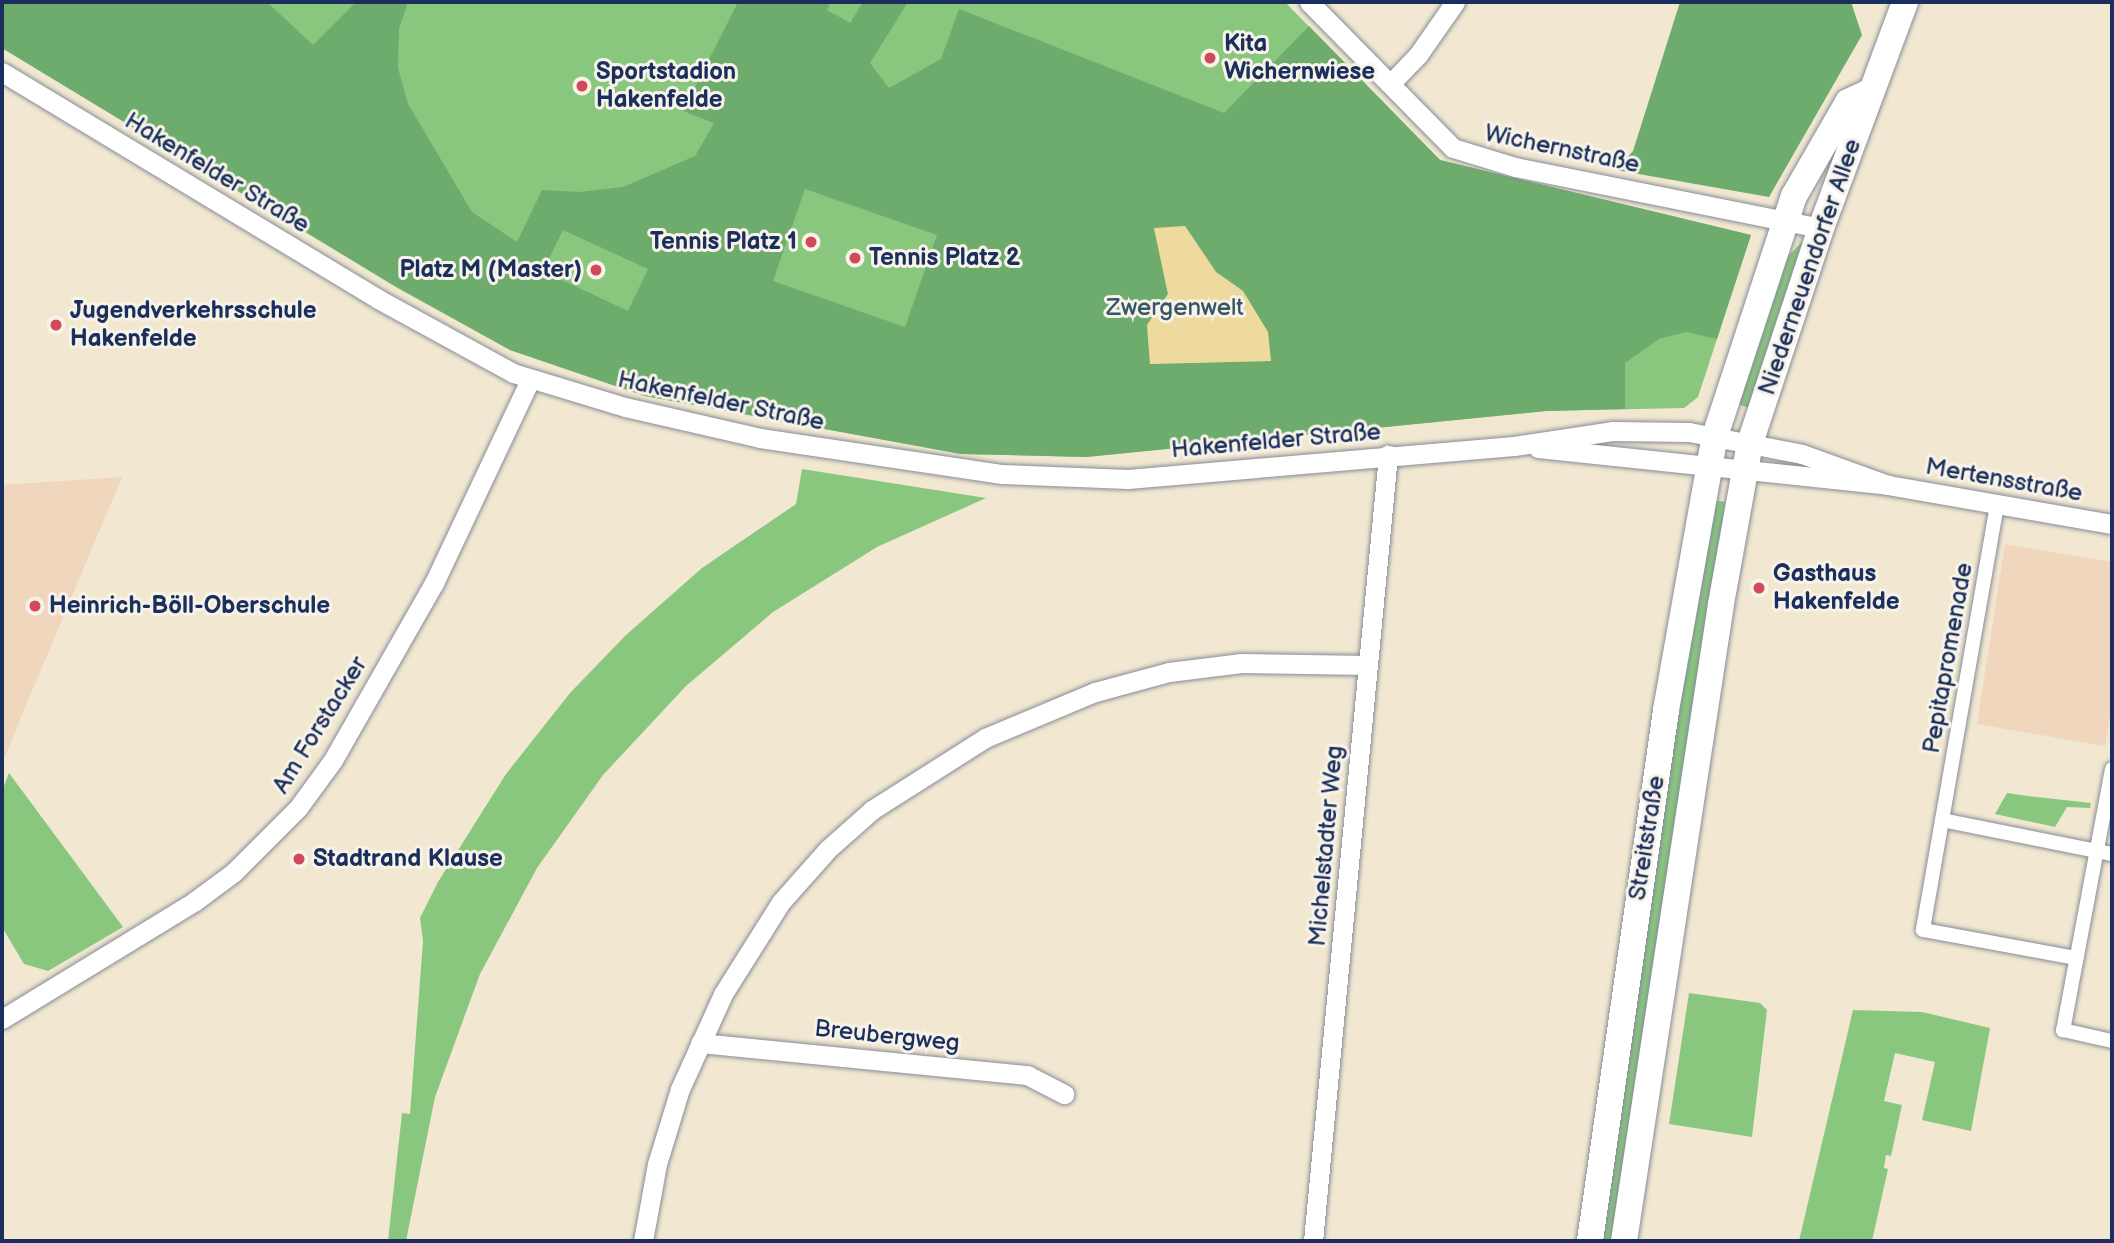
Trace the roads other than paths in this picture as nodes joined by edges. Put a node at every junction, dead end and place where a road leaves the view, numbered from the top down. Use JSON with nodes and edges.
{"nodes":[{"id":1,"x":1309,"y":2,"type":"edge"},
{"id":2,"x":1455,"y":2,"type":"edge"},
{"id":3,"x":1905,"y":2,"type":"edge"},
{"id":4,"x":2,"y":72,"type":"edge"},
{"id":5,"x":1391,"y":83,"type":"junction"},
{"id":6,"x":1872,"y":91,"type":"junction"},
{"id":7,"x":1785,"y":219,"type":"junction"},
{"id":8,"x":1821,"y":228,"type":"junction"},
{"id":9,"x":530,"y":380,"type":"junction"},
{"id":10,"x":1715,"y":436,"type":"junction"},
{"id":11,"x":1514,"y":446,"type":"junction"},
{"id":12,"x":1388,"y":455,"type":"junction"},
{"id":13,"x":1748,"y":455,"type":"junction"},
{"id":14,"x":1709,"y":463,"type":"junction"},
{"id":15,"x":1997,"y":505,"type":"junction"},
{"id":16,"x":2112,"y":524,"type":"edge"},
{"id":17,"x":1368,"y":665,"type":"junction"},
{"id":18,"x":2112,"y":769,"type":"edge"},
{"id":19,"x":2110,"y":796,"type":"edge"},
{"id":20,"x":1942,"y":820,"type":"junction"},
{"id":21,"x":2105,"y":852,"type":"edge"},
{"id":22,"x":2076,"y":958,"type":"junction"},
{"id":23,"x":2,"y":1019,"type":"edge"},
{"id":24,"x":2112,"y":1041,"type":"edge"},
{"id":25,"x":700,"y":1042,"type":"junction"},
{"id":26,"x":1064,"y":1094,"type":"dead end"},
{"id":27,"x":643,"y":1241,"type":"edge"},
{"id":28,"x":1314,"y":1241,"type":"edge"},
{"id":29,"x":1590,"y":1241,"type":"edge"},
{"id":30,"x":1624,"y":1241,"type":"edge"}],
"edges":[{"from":1,"to":5,"type":"street","name":"Wichernstraße"},
{"from":2,"to":5,"type":"street"},
{"from":3,"to":6,"type":"main road","name":"Niederneuendorfer Allee"},
{"from":4,"to":9,"type":"street","name":"Hakenfelder Straße"},
{"from":5,"to":7,"type":"street","name":"Wichernstraße"},
{"from":6,"to":7,"type":"main road","name":"Niederneuendorfer Allee"},
{"from":6,"to":8,"type":"main road","name":"Niederneuendorfer Allee"},
{"from":7,"to":8,"type":"street","name":"Wichernstraße"},
{"from":7,"to":10,"type":"main road","name":"Niederneuendorfer Allee"},
{"from":8,"to":13,"type":"main road","name":"Niederneuendorfer Allee"},
{"from":9,"to":12,"type":"street","name":"Hakenfelder Straße"},
{"from":9,"to":23,"type":"street","name":"Am Forstacker"},
{"from":10,"to":11,"type":"street","name":"Hakenfelder Straße"},
{"from":10,"to":13,"type":"street","name":"Hakenfelder Straße"},
{"from":10,"to":14,"type":"main road","name":"Streitstraße"},
{"from":11,"to":12,"type":"street","name":"Hakenfelder Straße"},
{"from":11,"to":14,"type":"street","name":"Hakenfelder Straße"},
{"from":12,"to":17,"type":"street","name":"Michelstadter Weg"},
{"from":13,"to":14,"type":"street","name":"Hakenfelder Straße"},
{"from":13,"to":15,"type":"street","name":"Mertensstraße"},
{"from":13,"to":30,"type":"main road","name":"Streitstraße"},
{"from":14,"to":29,"type":"main road","name":"Streitstraße"},
{"from":15,"to":16,"type":"street","name":"Mertensstraße"},
{"from":15,"to":20,"type":"street","name":"Pepitapromenade"},
{"from":17,"to":25,"type":"street"},
{"from":17,"to":28,"type":"street","name":"Michelstadter Weg"},
{"from":18,"to":19,"type":"street"},
{"from":19,"to":21,"type":"street"},
{"from":20,"to":21,"type":"street"},
{"from":20,"to":22,"type":"street","name":"Pepitapromenade"},
{"from":21,"to":22,"type":"street"},
{"from":22,"to":24,"type":"street"},
{"from":25,"to":26,"type":"street","name":"Breubergweg"},
{"from":25,"to":27,"type":"street"}]}
